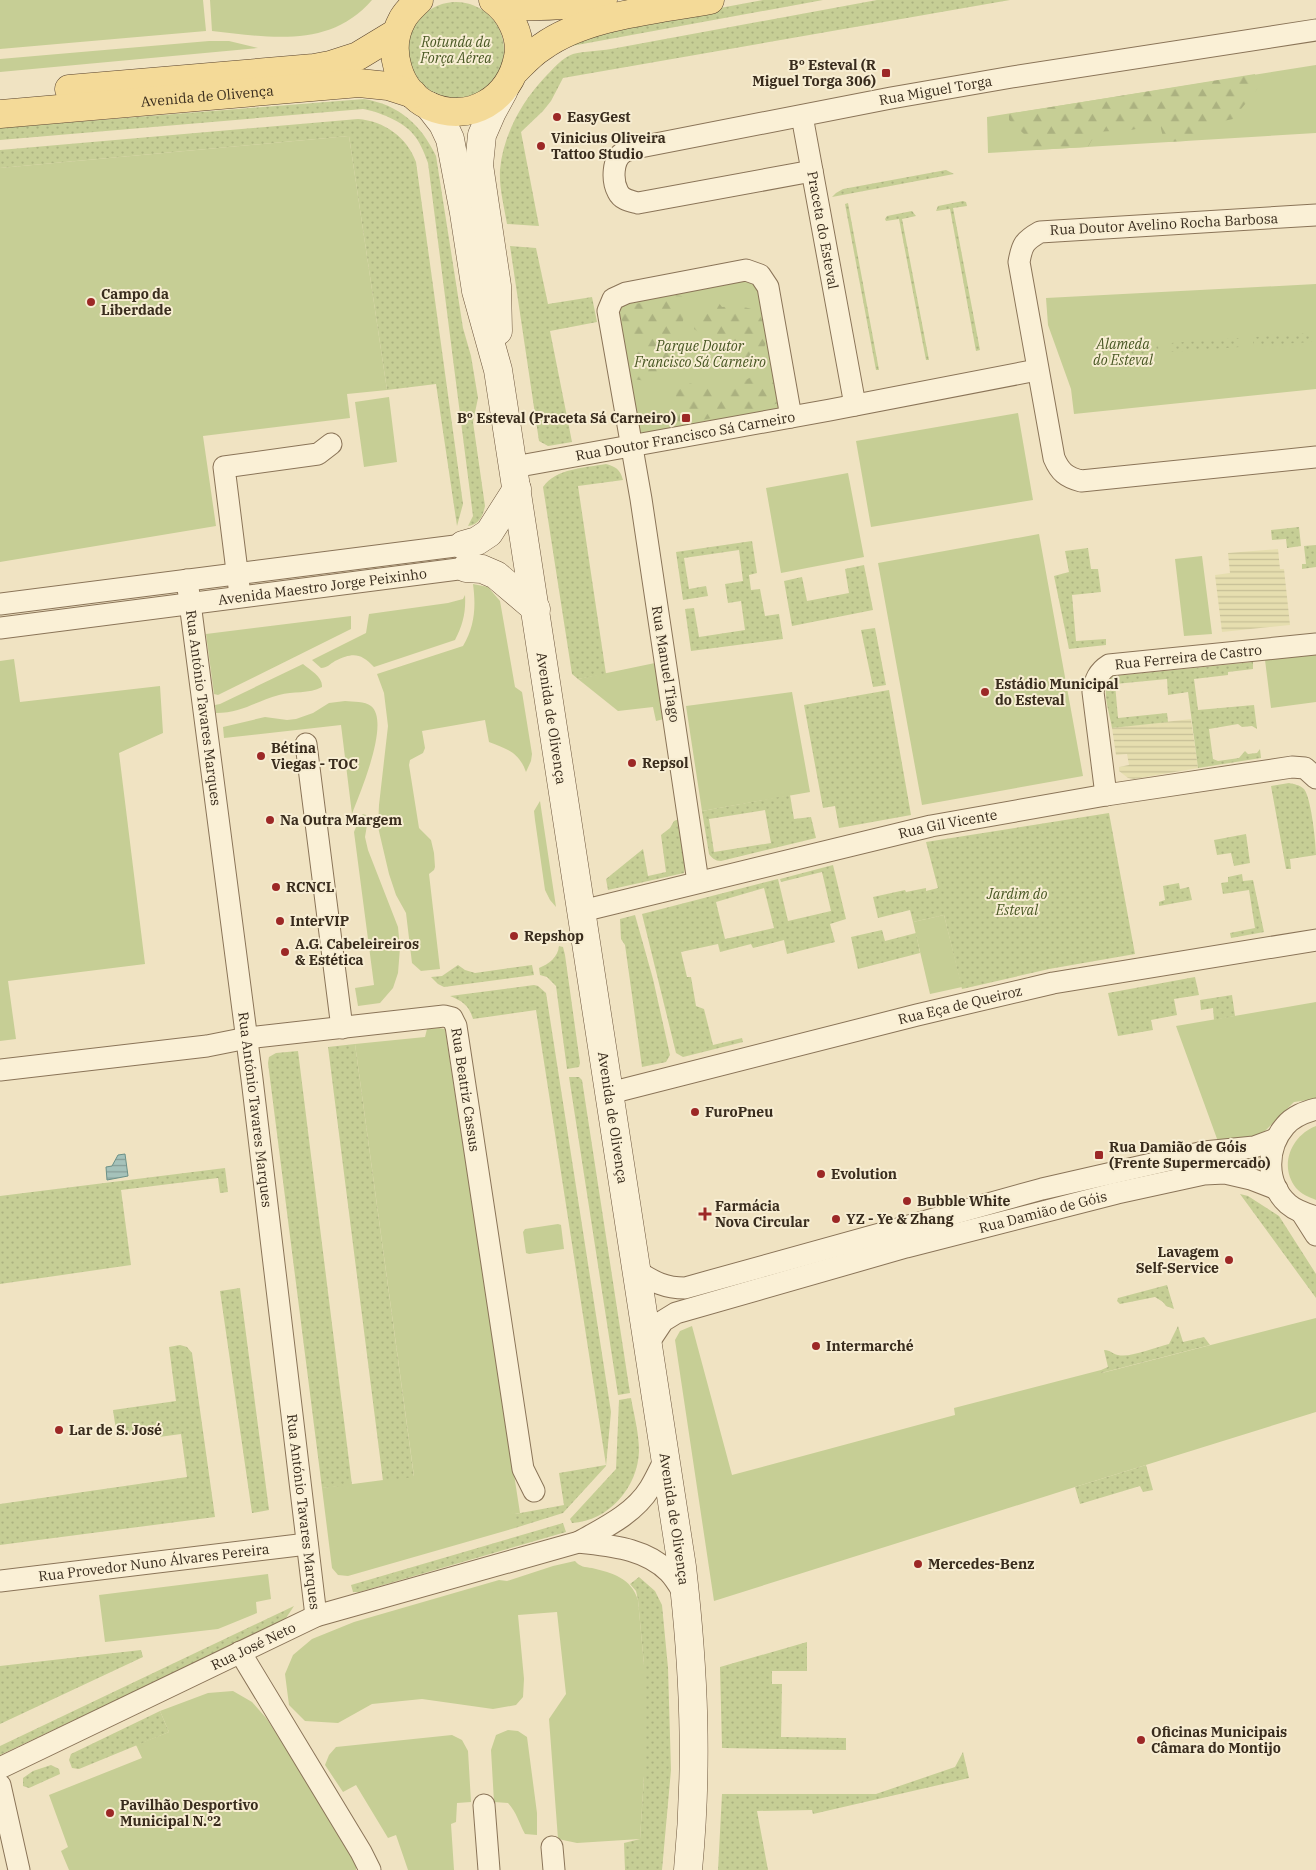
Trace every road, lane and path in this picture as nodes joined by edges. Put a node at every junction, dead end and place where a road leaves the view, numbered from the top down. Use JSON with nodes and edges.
{"nodes":[{"id":1,"x":419,"y":0,"type":"edge"},
{"id":2,"x":603,"y":0,"type":"edge"},
{"id":3,"x":710,"y":0,"type":"edge"},
{"id":4,"x":496,"y":2,"type":"edge"},
{"id":5,"x":1316,"y":30,"type":"edge"},
{"id":6,"x":396,"y":33,"type":"junction"},
{"id":7,"x":510,"y":80,"type":"junction"},
{"id":8,"x":0,"y":95,"type":"edge"},
{"id":9,"x":421,"y":100,"type":"junction"},
{"id":10,"x":0,"y":114,"type":"edge"},
{"id":11,"x":802,"y":116,"type":"junction"},
{"id":12,"x":812,"y":171,"type":"junction"},
{"id":13,"x":638,"y":204,"type":"joint"},
{"id":14,"x":1316,"y":216,"type":"edge"},
{"id":15,"x":498,"y":370,"type":"junction"},
{"id":16,"x":1037,"y":370,"type":"junction"},
{"id":17,"x":855,"y":405,"type":"junction"},
{"id":18,"x":791,"y":417,"type":"junction"},
{"id":19,"x":330,"y":444,"type":"dead end"},
{"id":20,"x":632,"y":446,"type":"junction"},
{"id":21,"x":1316,"y":457,"type":"edge"},
{"id":22,"x":516,"y":478,"type":"junction"},
{"id":23,"x":464,"y":557,"type":"junction"},
{"id":24,"x":237,"y":574,"type":"junction"},
{"id":25,"x":187,"y":580,"type":"junction"},
{"id":26,"x":241,"y":597,"type":"junction"},
{"id":27,"x":190,"y":603,"type":"junction"},
{"id":28,"x":0,"y":604,"type":"edge"},
{"id":29,"x":536,"y":609,"type":"junction"},
{"id":30,"x":0,"y":628,"type":"edge"},
{"id":31,"x":1316,"y":644,"type":"edge"},
{"id":32,"x":306,"y":744,"type":"dead end"},
{"id":33,"x":1316,"y":778,"type":"edge"},
{"id":34,"x":1106,"y":795,"type":"junction"},
{"id":35,"x":698,"y":882,"type":"junction"},
{"id":36,"x":582,"y":911,"type":"junction"},
{"id":37,"x":1316,"y":940,"type":"edge"},
{"id":38,"x":342,"y":1028,"type":"junction"},
{"id":39,"x":247,"y":1038,"type":"junction"},
{"id":40,"x":0,"y":1070,"type":"edge"},
{"id":41,"x":610,"y":1093,"type":"junction"},
{"id":42,"x":1316,"y":1109,"type":"edge"},
{"id":43,"x":1276,"y":1139,"type":"junction"},
{"id":44,"x":1277,"y":1189,"type":"junction"},
{"id":45,"x":1309,"y":1216,"type":"edge"},
{"id":46,"x":1316,"y":1235,"type":"edge"},
{"id":47,"x":638,"y":1272,"type":"junction"},
{"id":48,"x":649,"y":1342,"type":"junction"},
{"id":49,"x":666,"y":1456,"type":"junction"},
{"id":50,"x":534,"y":1491,"type":"dead end"},
{"id":51,"x":579,"y":1542,"type":"junction"},
{"id":52,"x":307,"y":1544,"type":"junction"},
{"id":53,"x":0,"y":1581,"type":"edge"},
{"id":54,"x":686,"y":1596,"type":"junction"},
{"id":55,"x":316,"y":1616,"type":"junction"},
{"id":56,"x":240,"y":1652,"type":"junction"},
{"id":57,"x":0,"y":1768,"type":"edge"},
{"id":58,"x":0,"y":1785,"type":"edge"},
{"id":59,"x":484,"y":1805,"type":"dead end"},
{"id":60,"x":552,"y":1847,"type":"dead end"},
{"id":61,"x":19,"y":1870,"type":"edge"},
{"id":62,"x":370,"y":1870,"type":"edge"},
{"id":63,"x":489,"y":1870,"type":"edge"},
{"id":64,"x":554,"y":1870,"type":"edge"},
{"id":65,"x":688,"y":1870,"type":"edge"}],
"edges":[{"from":1,"to":6,"type":"main road"},
{"from":2,"to":4,"type":"main road"},
{"from":3,"to":7,"type":"main road"},
{"from":4,"to":7,"type":"main road"},
{"from":5,"to":11,"type":"street","name":"Rua Miguel Torga"},
{"from":6,"to":8,"type":"main road","name":"Avenida de Olivença"},
{"from":6,"to":9,"type":"main road"},
{"from":7,"to":9,"type":"main road"},
{"from":7,"to":15,"type":"main road","name":"Avenida de Olivença"},
{"from":9,"to":10,"type":"main road","name":"Avenida de Olivença"},
{"from":9,"to":15,"type":"main road","name":"Avenida de Olivença"},
{"from":11,"to":12,"type":"street"},
{"from":11,"to":13,"type":"street","name":"Rua Miguel Torga"},
{"from":12,"to":13,"type":"street","name":"Praceta do Esteval"},
{"from":12,"to":17,"type":"street","name":"Praceta do Esteval"},
{"from":14,"to":16,"type":"street","name":"Rua Doutor Avelino Rocha Barbosa"},
{"from":15,"to":22,"type":"main road","name":"Avenida de Olivença"},
{"from":16,"to":17,"type":"street","name":"Rua Doutor Francisco Sá Carneiro"},
{"from":16,"to":21,"type":"street","name":"Rua Doutor Avelino Rocha Barbosa"},
{"from":17,"to":18,"type":"street","name":"Rua Doutor Francisco Sá Carneiro"},
{"from":18,"to":20,"type":"street","name":"Rua Doutor Francisco Sá Carneiro"},
{"from":18,"to":20,"type":"street","name":"Rua Manuel Tiago"},
{"from":19,"to":24,"type":"street"},
{"from":20,"to":22,"type":"street","name":"Rua Doutor Francisco Sá Carneiro"},
{"from":20,"to":35,"type":"street","name":"Rua Manuel Tiago"},
{"from":22,"to":23,"type":"main road"},
{"from":22,"to":29,"type":"main road","name":"Avenida de Olivença"},
{"from":23,"to":24,"type":"street","name":"Avenida Maestro Jorge Peixinho"},
{"from":23,"to":26,"type":"street","name":"Avenida Maestro Jorge Peixinho"},
{"from":23,"to":29,"type":"main road"},
{"from":24,"to":25,"type":"street","name":"Avenida Maestro Jorge Peixinho"},
{"from":24,"to":26,"type":"street"},
{"from":25,"to":27,"type":"street","name":"Rua António Tavares Marques"},
{"from":25,"to":28,"type":"street","name":"Avenida Maestro Jorge Peixinho"},
{"from":26,"to":27,"type":"street","name":"Avenida Maestro Jorge Peixinho"},
{"from":27,"to":30,"type":"street","name":"Avenida Maestro Jorge Peixinho"},
{"from":27,"to":39,"type":"street","name":"Rua António Tavares Marques"},
{"from":29,"to":36,"type":"main road","name":"Avenida de Olivença"},
{"from":31,"to":34,"type":"street","name":"Rua Ferreira de Castro"},
{"from":32,"to":38,"type":"street"},
{"from":33,"to":34,"type":"street","name":"Rua Gil Vicente"},
{"from":34,"to":35,"type":"street","name":"Rua Gil Vicente"},
{"from":35,"to":36,"type":"street","name":"Rua Gil Vicente"},
{"from":36,"to":41,"type":"main road","name":"Avenida de Olivença"},
{"from":37,"to":41,"type":"street","name":"Rua Eça de Queiroz"},
{"from":38,"to":39,"type":"street","name":"Rua Beatriz Cassus"},
{"from":38,"to":50,"type":"street","name":"Rua Beatriz Cassus"},
{"from":39,"to":40,"type":"street","name":"Rua Beatriz Cassus"},
{"from":39,"to":52,"type":"street","name":"Rua António Tavares Marques"},
{"from":41,"to":47,"type":"main road","name":"Avenida de Olivença"},
{"from":42,"to":43,"type":"street"},
{"from":43,"to":44,"type":"street"},
{"from":43,"to":47,"type":"street","name":"Rua Damião de Góis"},
{"from":44,"to":45,"type":"street"},
{"from":44,"to":48,"type":"street","name":"Rua Damião de Góis"},
{"from":45,"to":46,"type":"street"},
{"from":47,"to":48,"type":"main road","name":"Avenida de Olivença"},
{"from":48,"to":49,"type":"main road","name":"Avenida de Olivença"},
{"from":49,"to":51,"type":"street","name":"Rua José Neto"},
{"from":49,"to":54,"type":"main road","name":"Avenida de Olivença"},
{"from":51,"to":54,"type":"street","name":"Rua José Neto"},
{"from":51,"to":55,"type":"street","name":"Rua José Neto"},
{"from":52,"to":53,"type":"street","name":"Rua Provedor Nuno Álvares Pereira"},
{"from":52,"to":55,"type":"street","name":"Rua António Tavares Marques"},
{"from":54,"to":65,"type":"main road","name":"Avenida de Olivença"},
{"from":55,"to":56,"type":"street","name":"Rua José Neto"},
{"from":56,"to":57,"type":"street","name":"Rua José Neto"},
{"from":56,"to":62,"type":"street"},
{"from":58,"to":61,"type":"street"},
{"from":59,"to":63,"type":"street"},
{"from":60,"to":64,"type":"street"}]}
